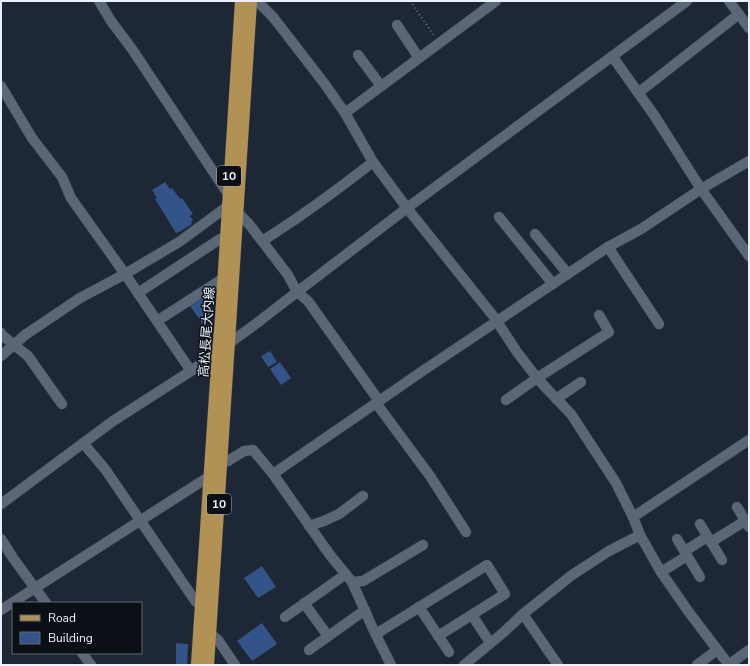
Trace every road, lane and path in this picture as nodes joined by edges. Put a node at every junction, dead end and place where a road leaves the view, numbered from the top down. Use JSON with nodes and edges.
{"nodes":[{"id":1,"x":99,"y":1,"type":"edge"},
{"id":2,"x":241,"y":1,"type":"edge"},
{"id":3,"x":251,"y":1,"type":"edge"},
{"id":4,"x":257,"y":1,"type":"edge"},
{"id":5,"x":410,"y":1,"type":"edge"},
{"id":6,"x":496,"y":1,"type":"edge"},
{"id":7,"x":687,"y":1,"type":"edge"},
{"id":8,"x":729,"y":1,"type":"edge"},
{"id":9,"x":739,"y":14,"type":"junction"},
{"id":10,"x":397,"y":25,"type":"dead end"},
{"id":11,"x":749,"y":28,"type":"edge"},
{"id":12,"x":439,"y":43,"type":"junction"},
{"id":13,"x":358,"y":55,"type":"dead end"},
{"id":14,"x":612,"y":56,"type":"junction"},
{"id":15,"x":419,"y":58,"type":"junction"},
{"id":16,"x":1,"y":86,"type":"edge"},
{"id":17,"x":381,"y":86,"type":"junction"},
{"id":18,"x":638,"y":93,"type":"junction"},
{"id":19,"x":345,"y":113,"type":"junction"},
{"id":20,"x":749,"y":161,"type":"edge"},
{"id":21,"x":373,"y":162,"type":"junction"},
{"id":22,"x":701,"y":189,"type":"junction"},
{"id":23,"x":231,"y":204,"type":"junction"},
{"id":24,"x":407,"y":208,"type":"junction"},
{"id":25,"x":499,"y":217,"type":"dead end"},
{"id":26,"x":535,"y":234,"type":"dead end"},
{"id":27,"x":220,"y":239,"type":"dead end"},
{"id":28,"x":262,"y":241,"type":"junction"},
{"id":29,"x":608,"y":247,"type":"junction"},
{"id":30,"x":749,"y":256,"type":"edge"},
{"id":31,"x":125,"y":274,"type":"junction"},
{"id":32,"x":568,"y":274,"type":"junction"},
{"id":33,"x":224,"y":278,"type":"junction"},
{"id":34,"x":553,"y":284,"type":"junction"},
{"id":35,"x":297,"y":292,"type":"junction"},
{"id":36,"x":138,"y":293,"type":"junction"},
{"id":37,"x":599,"y":315,"type":"dead end"},
{"id":38,"x":157,"y":321,"type":"junction"},
{"id":39,"x":497,"y":322,"type":"junction"},
{"id":40,"x":659,"y":324,"type":"dead end"},
{"id":41,"x":1,"y":332,"type":"edge"},
{"id":42,"x":229,"y":343,"type":"junction"},
{"id":43,"x":14,"y":344,"type":"junction"},
{"id":44,"x":218,"y":352,"type":"junction"},
{"id":45,"x":1,"y":356,"type":"edge"},
{"id":46,"x":191,"y":371,"type":"junction"},
{"id":47,"x":537,"y":378,"type":"junction"},
{"id":48,"x":581,"y":382,"type":"dead end"},
{"id":49,"x":556,"y":399,"type":"junction"},
{"id":50,"x":506,"y":400,"type":"dead end"},
{"id":51,"x":378,"y":402,"type":"junction"},
{"id":52,"x":62,"y":404,"type":"dead end"},
{"id":53,"x":749,"y":440,"type":"edge"},
{"id":54,"x":83,"y":443,"type":"junction"},
{"id":55,"x":216,"y":462,"type":"junction"},
{"id":56,"x":273,"y":474,"type":"junction"},
{"id":57,"x":210,"y":476,"type":"junction"},
{"id":58,"x":363,"y":496,"type":"dead end"},
{"id":59,"x":1,"y":504,"type":"edge"},
{"id":60,"x":737,"y":507,"type":"dead end"},
{"id":61,"x":633,"y":517,"type":"junction"},
{"id":62,"x":140,"y":521,"type":"junction"},
{"id":63,"x":700,"y":524,"type":"dead end"},
{"id":64,"x":747,"y":524,"type":"edge"},
{"id":65,"x":309,"y":526,"type":"junction"},
{"id":66,"x":466,"y":532,"type":"dead end"},
{"id":67,"x":640,"y":535,"type":"junction"},
{"id":68,"x":1,"y":539,"type":"edge"},
{"id":69,"x":677,"y":539,"type":"dead end"},
{"id":70,"x":709,"y":539,"type":"junction"},
{"id":71,"x":423,"y":545,"type":"dead end"},
{"id":72,"x":686,"y":553,"type":"junction"},
{"id":73,"x":722,"y":560,"type":"dead end"},
{"id":74,"x":661,"y":572,"type":"junction"},
{"id":75,"x":700,"y":577,"type":"dead end"},
{"id":76,"x":349,"y":578,"type":"junction"},
{"id":77,"x":35,"y":588,"type":"junction"},
{"id":78,"x":13,"y":602,"type":"edge"},
{"id":79,"x":45,"y":602,"type":"edge"},
{"id":80,"x":12,"y":603,"type":"edge"},
{"id":81,"x":201,"y":603,"type":"junction"},
{"id":82,"x":304,"y":603,"type":"junction"},
{"id":83,"x":419,"y":607,"type":"junction"},
{"id":84,"x":1,"y":610,"type":"edge"},
{"id":85,"x":365,"y":610,"type":"junction"},
{"id":86,"x":523,"y":614,"type":"junction"},
{"id":87,"x":472,"y":615,"type":"junction"},
{"id":88,"x":285,"y":617,"type":"dead end"},
{"id":89,"x":211,"y":634,"type":"junction"},
{"id":90,"x":376,"y":634,"type":"junction"},
{"id":91,"x":328,"y":636,"type":"junction"},
{"id":92,"x":438,"y":636,"type":"junction"},
{"id":93,"x":487,"y":638,"type":"dead end"},
{"id":94,"x":309,"y":650,"type":"dead end"},
{"id":95,"x":718,"y":650,"type":"junction"},
{"id":96,"x":449,"y":652,"type":"dead end"},
{"id":97,"x":83,"y":654,"type":"edge"},
{"id":98,"x":748,"y":654,"type":"edge"},
{"id":99,"x":91,"y":665,"type":"edge"},
{"id":100,"x":197,"y":665,"type":"edge"},
{"id":101,"x":208,"y":665,"type":"edge"},
{"id":102,"x":235,"y":665,"type":"edge"},
{"id":103,"x":391,"y":665,"type":"edge"},
{"id":104,"x":464,"y":665,"type":"edge"},
{"id":105,"x":558,"y":665,"type":"edge"},
{"id":106,"x":697,"y":665,"type":"edge"},
{"id":107,"x":729,"y":665,"type":"edge"}],
"edges":[{"from":1,"to":23,"type":"street"},
{"from":2,"to":23,"type":"main road","name":"高松長尾大内線","number":"10"},
{"from":3,"to":23,"type":"main road","name":"高松長尾大内線","number":"10"},
{"from":4,"to":19,"type":"street"},
{"from":5,"to":12,"type":"path"},
{"from":6,"to":12,"type":"street"},
{"from":7,"to":14,"type":"street"},
{"from":8,"to":9,"type":"street"},
{"from":9,"to":11,"type":"street"},
{"from":9,"to":18,"type":"street"},
{"from":10,"to":15,"type":"street"},
{"from":12,"to":15,"type":"street"},
{"from":13,"to":17,"type":"street"},
{"from":14,"to":18,"type":"street"},
{"from":14,"to":24,"type":"street"},
{"from":15,"to":17,"type":"street"},
{"from":16,"to":31,"type":"street"},
{"from":17,"to":19,"type":"street"},
{"from":18,"to":22,"type":"street"},
{"from":19,"to":21,"type":"street"},
{"from":20,"to":22,"type":"street"},
{"from":21,"to":24,"type":"street"},
{"from":21,"to":28,"type":"street"},
{"from":22,"to":29,"type":"street"},
{"from":22,"to":30,"type":"street"},
{"from":23,"to":28,"type":"street"},
{"from":23,"to":31,"type":"street"},
{"from":23,"to":33,"type":"main road","name":"高松長尾大内線","number":"10"},
{"from":23,"to":42,"type":"main road","name":"高松長尾大内線","number":"10"},
{"from":24,"to":35,"type":"street"},
{"from":24,"to":39,"type":"street"},
{"from":25,"to":34,"type":"street"},
{"from":26,"to":32,"type":"street"},
{"from":27,"to":36,"type":"street"},
{"from":28,"to":35,"type":"street"},
{"from":29,"to":32,"type":"street"},
{"from":29,"to":40,"type":"street"},
{"from":31,"to":36,"type":"street"},
{"from":31,"to":43,"type":"street"},
{"from":32,"to":34,"type":"street"},
{"from":33,"to":38,"type":"street"},
{"from":33,"to":44,"type":"main road","name":"高松長尾大内線","number":"10"},
{"from":34,"to":39,"type":"street"},
{"from":35,"to":42,"type":"street"},
{"from":35,"to":51,"type":"street"},
{"from":36,"to":38,"type":"street"},
{"from":37,"to":47,"type":"street"},
{"from":38,"to":46,"type":"street"},
{"from":39,"to":47,"type":"street"},
{"from":39,"to":51,"type":"street"},
{"from":41,"to":43,"type":"street"},
{"from":42,"to":44,"type":"street"},
{"from":42,"to":55,"type":"main road","name":"高松長尾大内線","number":"10"},
{"from":43,"to":45,"type":"street"},
{"from":43,"to":52,"type":"street"},
{"from":44,"to":46,"type":"street"},
{"from":44,"to":55,"type":"main road","name":"高松長尾大内線","number":"10"},
{"from":46,"to":54,"type":"street"},
{"from":47,"to":49,"type":"street"},
{"from":47,"to":50,"type":"street"},
{"from":48,"to":49,"type":"street"},
{"from":49,"to":61,"type":"street"},
{"from":51,"to":56,"type":"street"},
{"from":51,"to":66,"type":"street"},
{"from":53,"to":61,"type":"street"},
{"from":54,"to":59,"type":"street"},
{"from":54,"to":62,"type":"street"},
{"from":55,"to":56,"type":"street"},
{"from":55,"to":57,"type":"main road","name":"高松長尾大内線","number":"10"},
{"from":55,"to":89,"type":"main road","name":"高松長尾大内線","number":"10"},
{"from":56,"to":65,"type":"street"},
{"from":57,"to":62,"type":"street"},
{"from":57,"to":81,"type":"main road","name":"高松長尾大内線","number":"10"},
{"from":58,"to":65,"type":"street"},
{"from":60,"to":64,"type":"street"},
{"from":61,"to":67,"type":"street"},
{"from":62,"to":77,"type":"street"},
{"from":62,"to":81,"type":"street"},
{"from":63,"to":70,"type":"street"},
{"from":64,"to":70,"type":"street"},
{"from":65,"to":76,"type":"street"},
{"from":67,"to":74,"type":"street"},
{"from":67,"to":86,"type":"street"},
{"from":68,"to":77,"type":"street"},
{"from":69,"to":72,"type":"street"},
{"from":70,"to":72,"type":"street"},
{"from":70,"to":73,"type":"street"},
{"from":71,"to":76,"type":"street"},
{"from":72,"to":74,"type":"street"},
{"from":72,"to":75,"type":"street"},
{"from":74,"to":95,"type":"street"},
{"from":76,"to":82,"type":"street"},
{"from":76,"to":85,"type":"street"},
{"from":77,"to":78,"type":"street"},
{"from":77,"to":79,"type":"street"},
{"from":80,"to":84,"type":"street"},
{"from":81,"to":100,"type":"main road","name":"高松長尾大内線","number":"10"},
{"from":82,"to":88,"type":"street"},
{"from":82,"to":91,"type":"street"},
{"from":83,"to":87,"type":"street"},
{"from":83,"to":90,"type":"street"},
{"from":83,"to":92,"type":"street"},
{"from":85,"to":90,"type":"street"},
{"from":85,"to":91,"type":"street"},
{"from":86,"to":104,"type":"street"},
{"from":86,"to":105,"type":"street"},
{"from":87,"to":92,"type":"street"},
{"from":87,"to":93,"type":"street"},
{"from":89,"to":101,"type":"main road","name":"高松長尾大内線","number":"10"},
{"from":89,"to":102,"type":"street"},
{"from":90,"to":103,"type":"street"},
{"from":91,"to":94,"type":"street"},
{"from":92,"to":96,"type":"street"},
{"from":95,"to":106,"type":"street"},
{"from":95,"to":107,"type":"street"},
{"from":97,"to":99,"type":"street"},
{"from":98,"to":107,"type":"street"}]}
